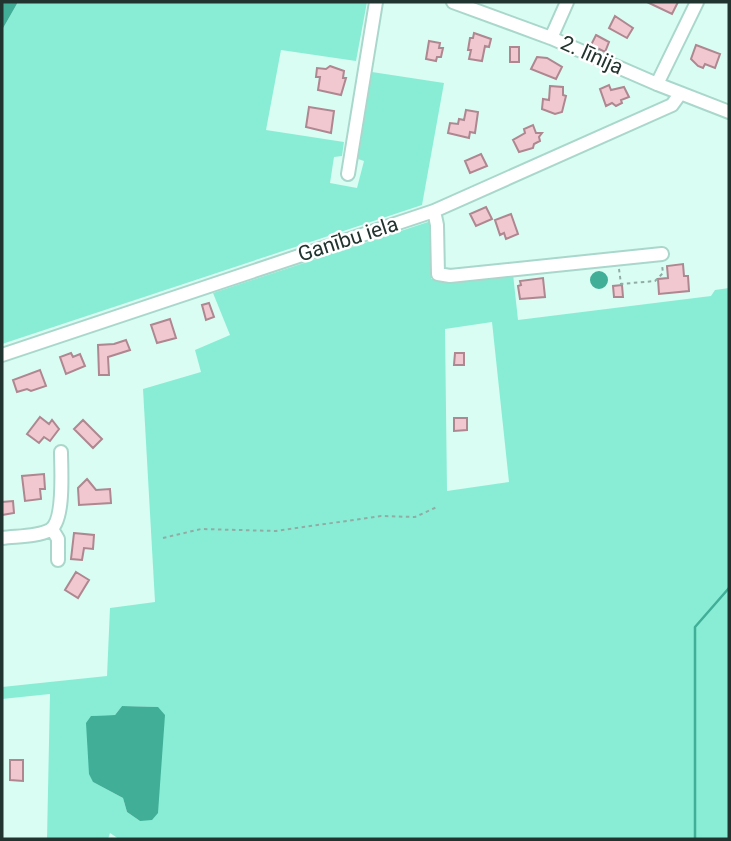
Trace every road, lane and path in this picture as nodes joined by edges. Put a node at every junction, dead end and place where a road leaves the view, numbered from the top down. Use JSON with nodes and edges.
{"nodes":[{"id":1,"x":376,"y":2,"type":"edge"},
{"id":2,"x":453,"y":2,"type":"edge"},
{"id":3,"x":567,"y":2,"type":"edge"},
{"id":4,"x":696,"y":2,"type":"edge"},
{"id":5,"x":551,"y":37,"type":"junction"},
{"id":6,"x":657,"y":84,"type":"junction"},
{"id":7,"x":680,"y":94,"type":"junction"},
{"id":8,"x":729,"y":112,"type":"edge"},
{"id":9,"x":348,"y":174,"type":"dead end"},
{"id":10,"x":434,"y":211,"type":"junction"},
{"id":11,"x":662,"y":254,"type":"joint"},
{"id":12,"x":618,"y":258,"type":"junction"},
{"id":13,"x":615,"y":284,"type":"dead end"},
{"id":14,"x":621,"y":284,"type":"junction"},
{"id":15,"x":2,"y":355,"type":"edge"},
{"id":16,"x":61,"y":452,"type":"dead end"},
{"id":17,"x":437,"y":508,"type":"dead end"},
{"id":18,"x":52,"y":529,"type":"junction"},
{"id":19,"x":2,"y":538,"type":"edge"},
{"id":20,"x":163,"y":538,"type":"dead end"},
{"id":21,"x":58,"y":560,"type":"dead end"}],
"edges":[{"from":1,"to":9,"type":"street"},
{"from":2,"to":5,"type":"street","name":"2. līnija"},
{"from":3,"to":5,"type":"street"},
{"from":4,"to":6,"type":"street"},
{"from":5,"to":6,"type":"street","name":"2. līnija"},
{"from":6,"to":7,"type":"street","name":"2. līnija"},
{"from":7,"to":8,"type":"street","name":"2. līnija"},
{"from":7,"to":10,"type":"street","name":"Ganību iela"},
{"from":10,"to":12,"type":"street"},
{"from":10,"to":15,"type":"street","name":"Ganību iela"},
{"from":11,"to":12,"type":"street"},
{"from":11,"to":14,"type":"path"},
{"from":12,"to":14,"type":"path"},
{"from":13,"to":14,"type":"path"},
{"from":16,"to":18,"type":"street"},
{"from":17,"to":20,"type":"path"},
{"from":18,"to":19,"type":"street"},
{"from":18,"to":21,"type":"street"}]}
